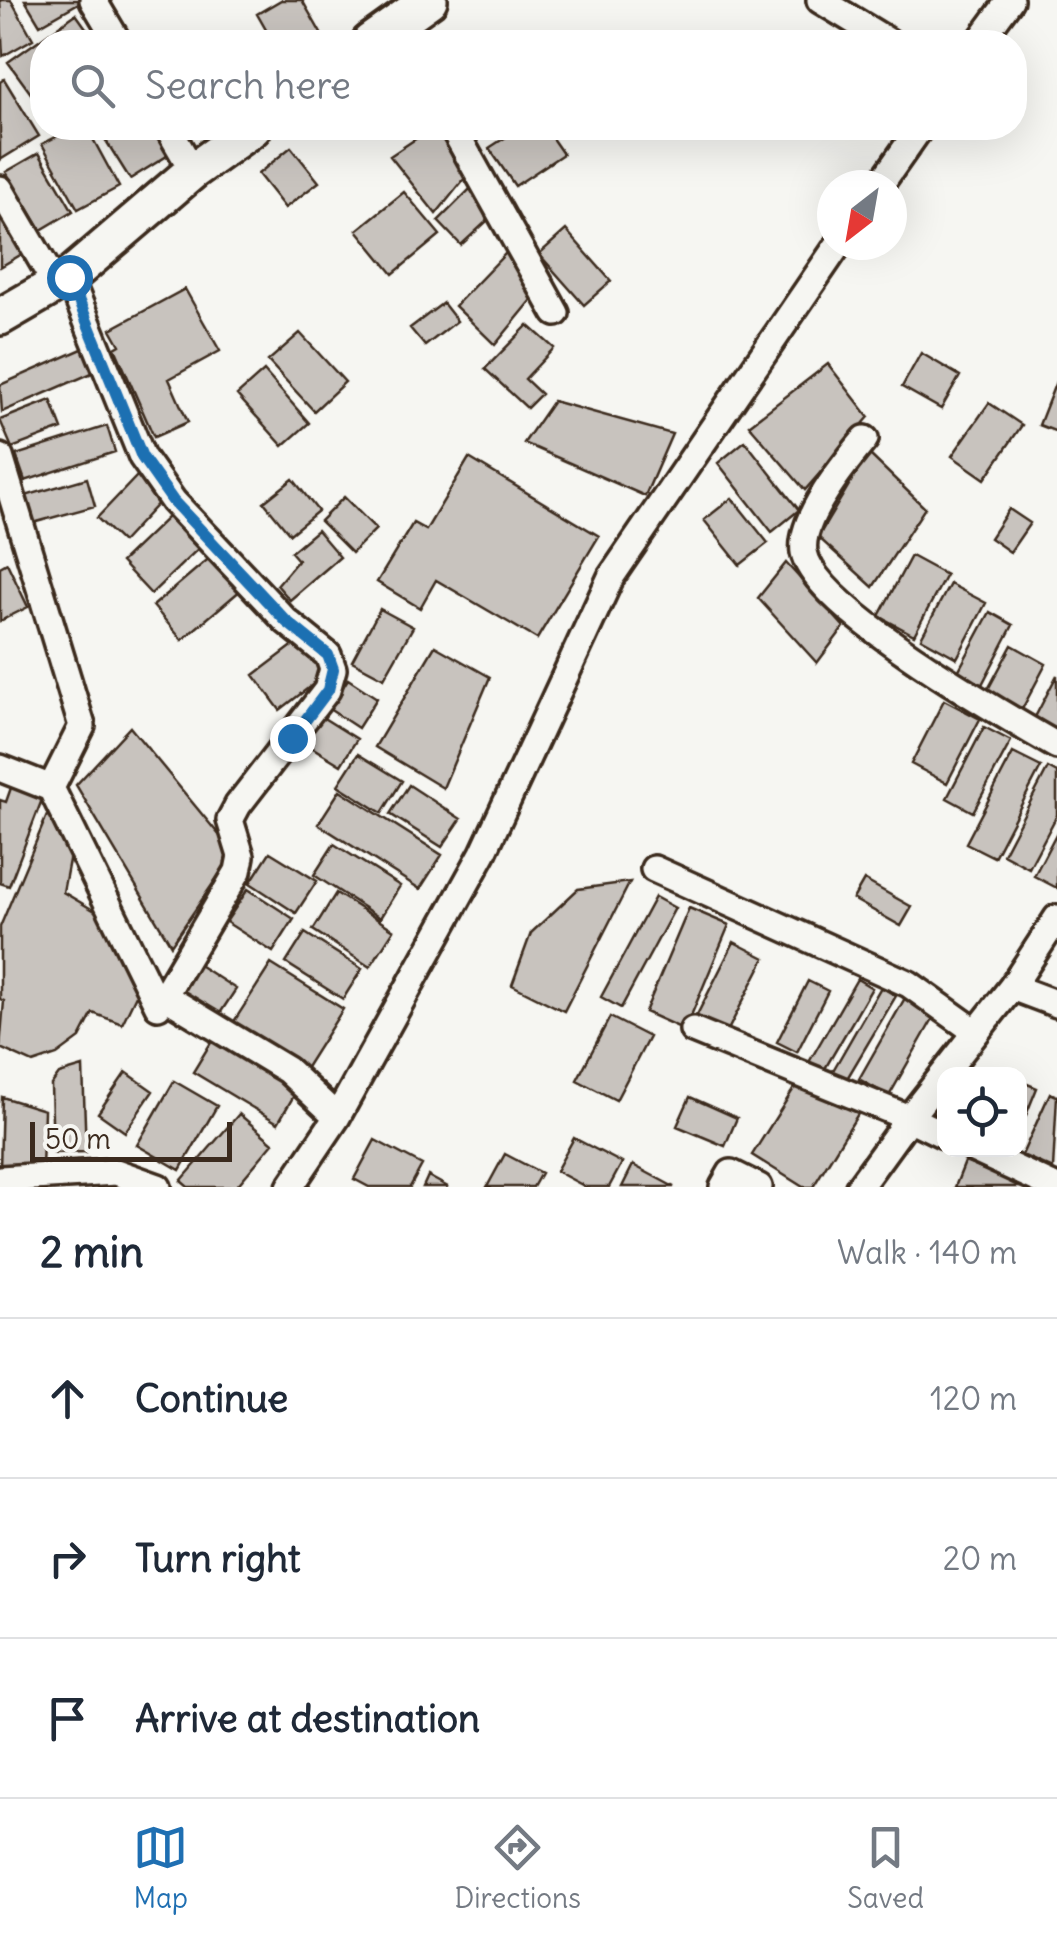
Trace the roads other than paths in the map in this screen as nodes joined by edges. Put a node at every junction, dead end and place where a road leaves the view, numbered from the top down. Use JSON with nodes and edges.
{"nodes":[{"id":1,"x":93,"y":0,"type":"edge"},
{"id":2,"x":429,"y":0,"type":"edge"},
{"id":3,"x":820,"y":0,"type":"edge"},
{"id":4,"x":1010,"y":0,"type":"edge"},
{"id":5,"x":111,"y":30,"type":"edge"},
{"id":6,"x":398,"y":30,"type":"edge"},
{"id":7,"x":869,"y":30,"type":"edge"},
{"id":8,"x":988,"y":30,"type":"edge"},
{"id":9,"x":175,"y":140,"type":"edge"},
{"id":10,"x":236,"y":140,"type":"edge"},
{"id":11,"x":460,"y":140,"type":"edge"},
{"id":12,"x":912,"y":140,"type":"edge"},
{"id":13,"x":891,"y":170,"type":"edge"},
{"id":14,"x":193,"y":172,"type":"junction"},
{"id":15,"x":0,"y":189,"type":"edge"},
{"id":16,"x":828,"y":260,"type":"edge"},
{"id":17,"x":62,"y":281,"type":"junction"},
{"id":18,"x":556,"y":313,"type":"dead end"},
{"id":19,"x":0,"y":317,"type":"edge"},
{"id":20,"x":865,"y":439,"type":"dead end"},
{"id":21,"x":0,"y":458,"type":"edge"},
{"id":22,"x":1057,"y":746,"type":"edge"},
{"id":23,"x":0,"y":768,"type":"edge"},
{"id":24,"x":51,"y":788,"type":"junction"},
{"id":25,"x":654,"y":869,"type":"dead end"},
{"id":26,"x":1050,"y":928,"type":"edge"},
{"id":27,"x":1012,"y":987,"type":"junction"},
{"id":28,"x":1057,"y":1004,"type":"edge"},
{"id":29,"x":158,"y":1006,"type":"dead end"},
{"id":30,"x":693,"y":1030,"type":"dead end"},
{"id":31,"x":976,"y":1032,"type":"junction"},
{"id":32,"x":337,"y":1117,"type":"junction"},
{"id":33,"x":909,"y":1118,"type":"junction"},
{"id":34,"x":937,"y":1132,"type":"edge"},
{"id":35,"x":991,"y":1157,"type":"edge"},
{"id":36,"x":0,"y":1180,"type":"edge"},
{"id":37,"x":158,"y":1187,"type":"edge"},
{"id":38,"x":290,"y":1187,"type":"edge"},
{"id":39,"x":723,"y":1187,"type":"edge"},
{"id":40,"x":759,"y":1187,"type":"edge"},
{"id":41,"x":859,"y":1187,"type":"edge"},
{"id":42,"x":1056,"y":1187,"type":"edge"}],
"edges":[{"from":1,"to":5,"type":"street"},
{"from":2,"to":6,"type":"street"},
{"from":3,"to":7,"type":"street"},
{"from":4,"to":8,"type":"street"},
{"from":9,"to":14,"type":"street"},
{"from":10,"to":14,"type":"street"},
{"from":11,"to":18,"type":"street"},
{"from":12,"to":13,"type":"street"},
{"from":14,"to":17,"type":"street"},
{"from":15,"to":17,"type":"street"},
{"from":16,"to":32,"type":"street"},
{"from":17,"to":19,"type":"street"},
{"from":17,"to":32,"type":"street"},
{"from":20,"to":22,"type":"street"},
{"from":21,"to":24,"type":"street"},
{"from":23,"to":24,"type":"street"},
{"from":24,"to":29,"type":"street"},
{"from":25,"to":31,"type":"street"},
{"from":26,"to":27,"type":"street"},
{"from":27,"to":28,"type":"street"},
{"from":27,"to":31,"type":"street"},
{"from":30,"to":33,"type":"street"},
{"from":31,"to":33,"type":"street"},
{"from":32,"to":38,"type":"street"},
{"from":33,"to":34,"type":"street"},
{"from":33,"to":41,"type":"street"},
{"from":35,"to":42,"type":"street"},
{"from":36,"to":37,"type":"street"},
{"from":39,"to":40,"type":"street"}]}
